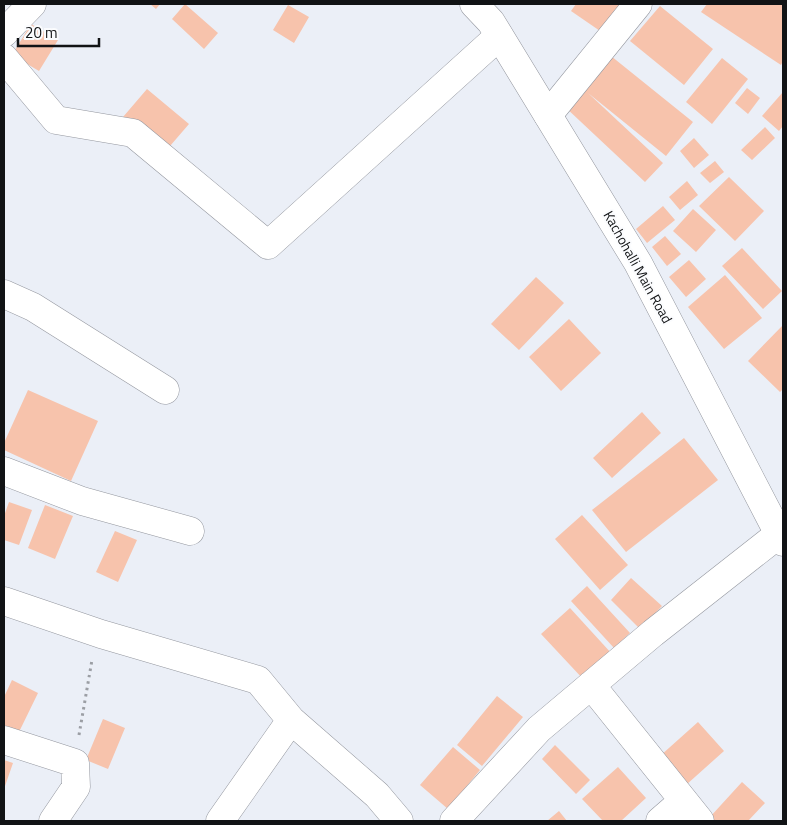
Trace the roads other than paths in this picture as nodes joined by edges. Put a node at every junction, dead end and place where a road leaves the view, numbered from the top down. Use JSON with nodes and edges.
{"nodes":[{"id":1,"x":32,"y":4,"type":"edge"},
{"id":2,"x":474,"y":4,"type":"edge"},
{"id":3,"x":638,"y":4,"type":"edge"},
{"id":4,"x":4,"y":33,"type":"edge"},
{"id":5,"x":500,"y":36,"type":"junction"},
{"id":6,"x":4,"y":58,"type":"edge"},
{"id":7,"x":548,"y":114,"type":"junction"},
{"id":8,"x":4,"y":294,"type":"edge"},
{"id":9,"x":165,"y":390,"type":"dead end"},
{"id":10,"x":4,"y":471,"type":"edge"},
{"id":11,"x":190,"y":531,"type":"dead end"},
{"id":12,"x":781,"y":538,"type":"edge"},
{"id":13,"x":4,"y":601,"type":"edge"},
{"id":14,"x":591,"y":685,"type":"junction"},
{"id":15,"x":292,"y":720,"type":"junction"},
{"id":16,"x":4,"y":740,"type":"edge"},
{"id":17,"x":691,"y":811,"type":"edge"},
{"id":18,"x":53,"y":821,"type":"edge"},
{"id":19,"x":220,"y":821,"type":"edge"},
{"id":20,"x":399,"y":821,"type":"edge"},
{"id":21,"x":454,"y":821,"type":"edge"},
{"id":22,"x":660,"y":821,"type":"edge"}],
"edges":[{"from":1,"to":4,"type":"street"},
{"from":2,"to":5,"type":"street","name":"Kachohalli Main Road"},
{"from":3,"to":7,"type":"street"},
{"from":5,"to":6,"type":"street"},
{"from":5,"to":7,"type":"street","name":"Kachohalli Main Road"},
{"from":7,"to":12,"type":"street","name":"Kachohalli Main Road"},
{"from":8,"to":9,"type":"street"},
{"from":10,"to":11,"type":"street"},
{"from":12,"to":14,"type":"street"},
{"from":13,"to":15,"type":"street"},
{"from":14,"to":17,"type":"street"},
{"from":14,"to":21,"type":"street"},
{"from":15,"to":19,"type":"street"},
{"from":15,"to":20,"type":"street"},
{"from":16,"to":18,"type":"street"},
{"from":17,"to":22,"type":"street"}]}
